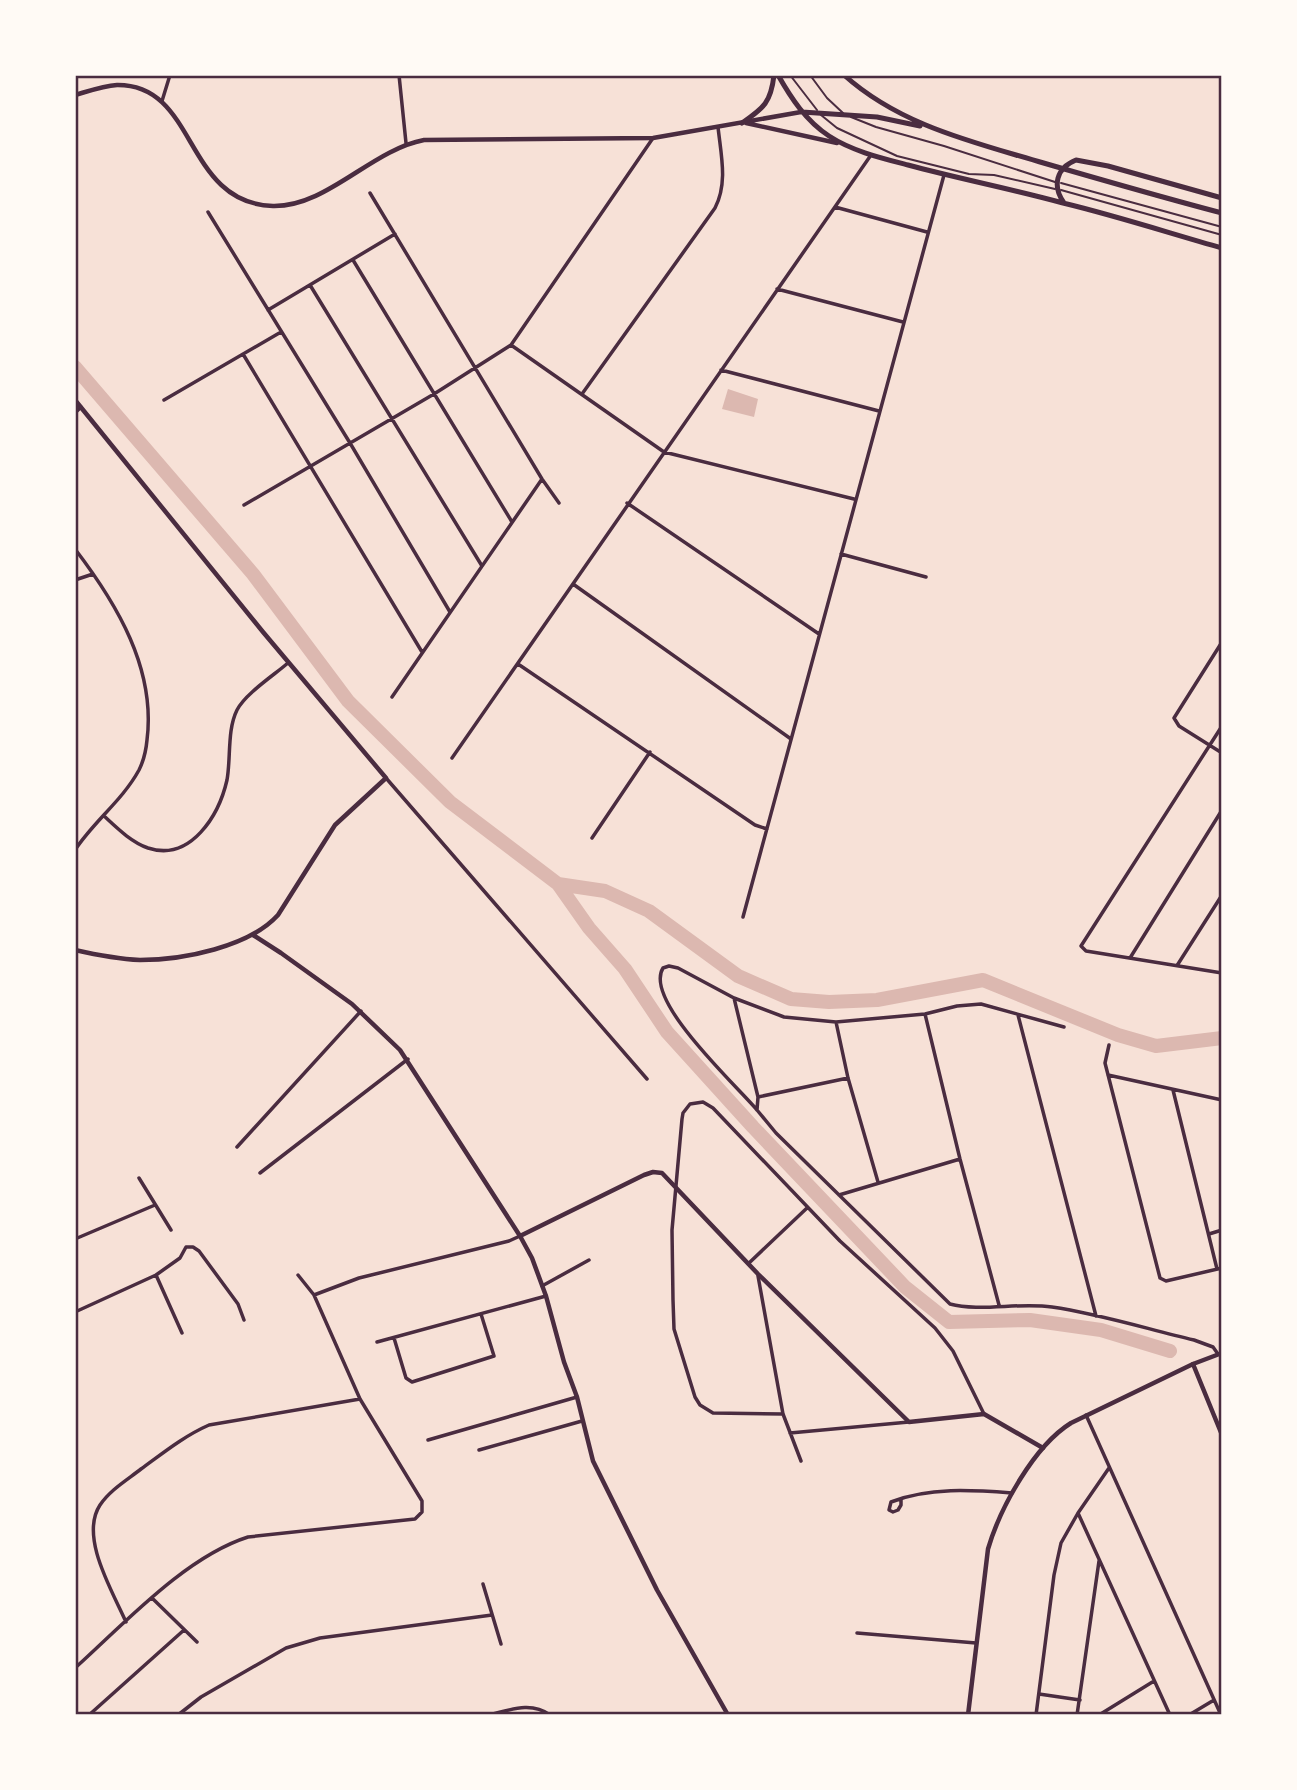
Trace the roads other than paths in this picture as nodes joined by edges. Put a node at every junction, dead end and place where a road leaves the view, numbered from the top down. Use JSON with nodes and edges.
{"nodes":[{"id":1,"x":170,"y":75,"type":"edge"},
{"id":2,"x":399,"y":75,"type":"edge"},
{"id":3,"x":776,"y":75,"type":"edge"},
{"id":4,"x":790,"y":75,"type":"edge"},
{"id":5,"x":810,"y":75,"type":"edge"},
{"id":6,"x":844,"y":75,"type":"edge"},
{"id":7,"x":75,"y":95,"type":"edge"},
{"id":8,"x":162,"y":101,"type":"junction"},
{"id":9,"x":802,"y":111,"type":"junction"},
{"id":10,"x":818,"y":112,"type":"junction"},
{"id":11,"x":844,"y":114,"type":"junction"},
{"id":12,"x":742,"y":122,"type":"junction"},
{"id":13,"x":718,"y":127,"type":"junction"},
{"id":14,"x":927,"y":127,"type":"junction"},
{"id":15,"x":653,"y":138,"type":"junction"},
{"id":16,"x":406,"y":143,"type":"junction"},
{"id":17,"x":843,"y":144,"type":"junction"},
{"id":18,"x":871,"y":155,"type":"junction"},
{"id":19,"x":1062,"y":169,"type":"junction"},
{"id":20,"x":944,"y":175,"type":"junction"},
{"id":21,"x":1056,"y":186,"type":"junction"},
{"id":22,"x":370,"y":193,"type":"dead end"},
{"id":23,"x":1222,"y":198,"type":"edge"},
{"id":24,"x":1064,"y":203,"type":"junction"},
{"id":25,"x":835,"y":207,"type":"junction"},
{"id":26,"x":208,"y":212,"type":"dead end"},
{"id":27,"x":1222,"y":213,"type":"edge"},
{"id":28,"x":1222,"y":228,"type":"edge"},
{"id":29,"x":927,"y":232,"type":"junction"},
{"id":30,"x":395,"y":234,"type":"junction"},
{"id":31,"x":1222,"y":235,"type":"edge"},
{"id":32,"x":1222,"y":248,"type":"edge"},
{"id":33,"x":353,"y":260,"type":"junction"},
{"id":34,"x":310,"y":285,"type":"junction"},
{"id":35,"x":777,"y":289,"type":"junction"},
{"id":36,"x":268,"y":310,"type":"junction"},
{"id":37,"x":903,"y":322,"type":"junction"},
{"id":38,"x":281,"y":332,"type":"junction"},
{"id":39,"x":511,"y":345,"type":"junction"},
{"id":40,"x":243,"y":354,"type":"junction"},
{"id":41,"x":476,"y":367,"type":"junction"},
{"id":42,"x":721,"y":370,"type":"junction"},
{"id":43,"x":434,"y":394,"type":"junction"},
{"id":44,"x":582,"y":394,"type":"junction"},
{"id":45,"x":75,"y":400,"type":"edge"},
{"id":46,"x":164,"y":400,"type":"dead end"},
{"id":47,"x":81,"y":407,"type":"junction"},
{"id":48,"x":878,"y":411,"type":"junction"},
{"id":49,"x":75,"y":413,"type":"edge"},
{"id":50,"x":393,"y":418,"type":"junction"},
{"id":51,"x":350,"y":443,"type":"junction"},
{"id":52,"x":664,"y":452,"type":"junction"},
{"id":53,"x":311,"y":466,"type":"junction"},
{"id":54,"x":542,"y":479,"type":"junction"},
{"id":55,"x":854,"y":499,"type":"junction"},
{"id":56,"x":559,"y":503,"type":"dead end"},
{"id":57,"x":627,"y":503,"type":"junction"},
{"id":58,"x":244,"y":505,"type":"dead end"},
{"id":59,"x":512,"y":522,"type":"junction"},
{"id":60,"x":75,"y":550,"type":"edge"},
{"id":61,"x":841,"y":554,"type":"junction"},
{"id":62,"x":482,"y":566,"type":"junction"},
{"id":63,"x":94,"y":574,"type":"junction"},
{"id":64,"x":926,"y":577,"type":"dead end"},
{"id":65,"x":75,"y":580,"type":"edge"},
{"id":66,"x":572,"y":583,"type":"junction"},
{"id":67,"x":450,"y":612,"type":"junction"},
{"id":68,"x":818,"y":634,"type":"junction"},
{"id":69,"x":1222,"y":642,"type":"edge"},
{"id":70,"x":422,"y":652,"type":"junction"},
{"id":71,"x":288,"y":663,"type":"junction"},
{"id":72,"x":518,"y":664,"type":"junction"},
{"id":73,"x":392,"y":697,"type":"dead end"},
{"id":74,"x":1222,"y":726,"type":"edge"},
{"id":75,"x":791,"y":738,"type":"junction"},
{"id":76,"x":1210,"y":745,"type":"junction"},
{"id":77,"x":650,"y":752,"type":"junction"},
{"id":78,"x":1222,"y":753,"type":"edge"},
{"id":79,"x":452,"y":758,"type":"dead end"},
{"id":80,"x":386,"y":778,"type":"junction"},
{"id":81,"x":1222,"y":810,"type":"edge"},
{"id":82,"x":104,"y":816,"type":"junction"},
{"id":83,"x":767,"y":829,"type":"junction"},
{"id":84,"x":592,"y":838,"type":"dead end"},
{"id":85,"x":75,"y":850,"type":"edge"},
{"id":86,"x":1222,"y":895,"type":"edge"},
{"id":87,"x":743,"y":917,"type":"dead end"},
{"id":88,"x":253,"y":936,"type":"junction"},
{"id":89,"x":75,"y":950,"type":"edge"},
{"id":90,"x":1130,"y":958,"type":"junction"},
{"id":91,"x":1178,"y":965,"type":"junction"},
{"id":92,"x":1222,"y":973,"type":"edge"},
{"id":93,"x":734,"y":998,"type":"junction"},
{"id":94,"x":361,"y":1011,"type":"junction"},
{"id":95,"x":925,"y":1014,"type":"junction"},
{"id":96,"x":1018,"y":1015,"type":"junction"},
{"id":97,"x":836,"y":1022,"type":"junction"},
{"id":98,"x":1064,"y":1027,"type":"dead end"},
{"id":99,"x":1109,"y":1045,"type":"dead end"},
{"id":100,"x":408,"y":1059,"type":"junction"},
{"id":101,"x":1108,"y":1074,"type":"junction"},
{"id":102,"x":848,"y":1078,"type":"junction"},
{"id":103,"x":647,"y":1079,"type":"dead end"},
{"id":104,"x":1173,"y":1090,"type":"junction"},
{"id":105,"x":758,"y":1097,"type":"junction"},
{"id":106,"x":1222,"y":1100,"type":"edge"},
{"id":107,"x":757,"y":1110,"type":"junction"},
{"id":108,"x":237,"y":1147,"type":"dead end"},
{"id":109,"x":960,"y":1159,"type":"junction"},
{"id":110,"x":260,"y":1173,"type":"dead end"},
{"id":111,"x":139,"y":1178,"type":"dead end"},
{"id":112,"x":878,"y":1182,"type":"junction"},
{"id":113,"x":674,"y":1186,"type":"junction"},
{"id":114,"x":839,"y":1195,"type":"junction"},
{"id":115,"x":155,"y":1205,"type":"junction"},
{"id":116,"x":807,"y":1208,"type":"junction"},
{"id":117,"x":171,"y":1230,"type":"dead end"},
{"id":118,"x":1222,"y":1230,"type":"edge"},
{"id":119,"x":1209,"y":1234,"type":"junction"},
{"id":120,"x":520,"y":1236,"type":"junction"},
{"id":121,"x":75,"y":1239,"type":"edge"},
{"id":122,"x":589,"y":1260,"type":"dead end"},
{"id":123,"x":749,"y":1263,"type":"junction"},
{"id":124,"x":1219,"y":1269,"type":"edge"},
{"id":125,"x":758,"y":1274,"type":"junction"},
{"id":126,"x":156,"y":1275,"type":"junction"},
{"id":127,"x":298,"y":1275,"type":"dead end"},
{"id":128,"x":542,"y":1286,"type":"junction"},
{"id":129,"x":314,"y":1295,"type":"junction"},
{"id":130,"x":546,"y":1296,"type":"junction"},
{"id":131,"x":999,"y":1305,"type":"junction"},
{"id":132,"x":75,"y":1312,"type":"edge"},
{"id":133,"x":481,"y":1314,"type":"junction"},
{"id":134,"x":1096,"y":1316,"type":"junction"},
{"id":135,"x":244,"y":1320,"type":"dead end"},
{"id":136,"x":182,"y":1333,"type":"dead end"},
{"id":137,"x":394,"y":1338,"type":"junction"},
{"id":138,"x":377,"y":1342,"type":"dead end"},
{"id":139,"x":1220,"y":1353,"type":"edge"},
{"id":140,"x":1193,"y":1364,"type":"junction"},
{"id":141,"x":577,"y":1397,"type":"junction"},
{"id":142,"x":360,"y":1399,"type":"junction"},
{"id":143,"x":984,"y":1414,"type":"junction"},
{"id":144,"x":783,"y":1415,"type":"junction"},
{"id":145,"x":1086,"y":1415,"type":"junction"},
{"id":146,"x":582,"y":1420,"type":"junction"},
{"id":147,"x":909,"y":1422,"type":"junction"},
{"id":148,"x":790,"y":1433,"type":"junction"},
{"id":149,"x":1222,"y":1435,"type":"edge"},
{"id":150,"x":428,"y":1440,"type":"dead end"},
{"id":151,"x":1043,"y":1448,"type":"junction"},
{"id":152,"x":479,"y":1450,"type":"dead end"},
{"id":153,"x":801,"y":1461,"type":"dead end"},
{"id":154,"x":1109,"y":1468,"type":"junction"},
{"id":155,"x":1013,"y":1493,"type":"junction"},
{"id":156,"x":901,"y":1499,"type":"dead end"},
{"id":157,"x":1078,"y":1513,"type":"junction"},
{"id":158,"x":1099,"y":1561,"type":"junction"},
{"id":159,"x":482,"y":1584,"type":"dead end"},
{"id":160,"x":152,"y":1598,"type":"junction"},
{"id":161,"x":492,"y":1615,"type":"junction"},
{"id":162,"x":126,"y":1622,"type":"junction"},
{"id":163,"x":184,"y":1630,"type":"junction"},
{"id":164,"x":856,"y":1633,"type":"dead end"},
{"id":165,"x":197,"y":1642,"type":"dead end"},
{"id":166,"x":976,"y":1643,"type":"junction"},
{"id":167,"x":501,"y":1644,"type":"dead end"},
{"id":168,"x":75,"y":1668,"type":"edge"},
{"id":169,"x":1154,"y":1681,"type":"junction"},
{"id":170,"x":1039,"y":1694,"type":"junction"},
{"id":171,"x":1214,"y":1699,"type":"junction"},
{"id":172,"x":1080,"y":1700,"type":"junction"},
{"id":173,"x":89,"y":1715,"type":"edge"},
{"id":174,"x":178,"y":1715,"type":"edge"},
{"id":175,"x":489,"y":1715,"type":"edge"},
{"id":176,"x":550,"y":1715,"type":"edge"},
{"id":177,"x":728,"y":1715,"type":"edge"},
{"id":178,"x":968,"y":1715,"type":"edge"},
{"id":179,"x":1036,"y":1715,"type":"edge"},
{"id":180,"x":1077,"y":1715,"type":"edge"},
{"id":181,"x":1099,"y":1715,"type":"edge"},
{"id":182,"x":1170,"y":1715,"type":"edge"},
{"id":183,"x":1189,"y":1715,"type":"edge"},
{"id":184,"x":1221,"y":1715,"type":"edge"}],
"edges":[{"from":1,"to":8,"type":"street"},
{"from":2,"to":16,"type":"street"},
{"from":3,"to":9,"type":"main road"},
{"from":3,"to":12,"type":"main road"},
{"from":4,"to":10,"type":"lane"},
{"from":5,"to":11,"type":"lane"},
{"from":6,"to":14,"type":"main road"},
{"from":7,"to":8,"type":"street"},
{"from":8,"to":16,"type":"street"},
{"from":9,"to":10,"type":"main road"},
{"from":9,"to":12,"type":"street"},
{"from":9,"to":17,"type":"main road"},
{"from":10,"to":11,"type":"main road"},
{"from":10,"to":21,"type":"lane"},
{"from":11,"to":14,"type":"main road"},
{"from":11,"to":21,"type":"lane"},
{"from":12,"to":13,"type":"street"},
{"from":12,"to":17,"type":"street"},
{"from":13,"to":15,"type":"street"},
{"from":13,"to":44,"type":"street"},
{"from":14,"to":19,"type":"main road"},
{"from":15,"to":16,"type":"street"},
{"from":15,"to":39,"type":"street"},
{"from":17,"to":18,"type":"main road"},
{"from":18,"to":20,"type":"main road"},
{"from":18,"to":25,"type":"street"},
{"from":19,"to":21,"type":"main road"},
{"from":19,"to":23,"type":"main road"},
{"from":19,"to":27,"type":"main road"},
{"from":20,"to":24,"type":"main road"},
{"from":20,"to":29,"type":"street"},
{"from":21,"to":24,"type":"main road"},
{"from":21,"to":28,"type":"lane"},
{"from":21,"to":31,"type":"lane"},
{"from":22,"to":30,"type":"street"},
{"from":24,"to":32,"type":"main road"},
{"from":25,"to":29,"type":"street"},
{"from":25,"to":35,"type":"street"},
{"from":26,"to":36,"type":"street"},
{"from":29,"to":37,"type":"street"},
{"from":30,"to":33,"type":"street"},
{"from":30,"to":41,"type":"street"},
{"from":33,"to":34,"type":"street"},
{"from":33,"to":43,"type":"street"},
{"from":34,"to":36,"type":"street"},
{"from":34,"to":50,"type":"street"},
{"from":35,"to":37,"type":"street"},
{"from":35,"to":42,"type":"street"},
{"from":36,"to":38,"type":"street"},
{"from":37,"to":48,"type":"street"},
{"from":38,"to":40,"type":"street"},
{"from":38,"to":51,"type":"street"},
{"from":39,"to":41,"type":"street"},
{"from":39,"to":44,"type":"street"},
{"from":40,"to":46,"type":"street"},
{"from":40,"to":53,"type":"street"},
{"from":41,"to":43,"type":"street"},
{"from":41,"to":54,"type":"street"},
{"from":42,"to":48,"type":"street"},
{"from":42,"to":52,"type":"street"},
{"from":43,"to":50,"type":"street"},
{"from":43,"to":59,"type":"street"},
{"from":44,"to":52,"type":"street"},
{"from":45,"to":47,"type":"street"},
{"from":47,"to":49,"type":"street"},
{"from":47,"to":71,"type":"street"},
{"from":48,"to":55,"type":"street"},
{"from":50,"to":51,"type":"street"},
{"from":50,"to":62,"type":"street"},
{"from":51,"to":53,"type":"street"},
{"from":51,"to":67,"type":"street"},
{"from":52,"to":55,"type":"street"},
{"from":52,"to":57,"type":"street"},
{"from":53,"to":58,"type":"street"},
{"from":53,"to":70,"type":"street"},
{"from":54,"to":56,"type":"street"},
{"from":54,"to":59,"type":"street"},
{"from":55,"to":61,"type":"street"},
{"from":57,"to":66,"type":"street"},
{"from":57,"to":68,"type":"street"},
{"from":59,"to":62,"type":"street"},
{"from":60,"to":63,"type":"street"},
{"from":61,"to":64,"type":"street"},
{"from":61,"to":68,"type":"street"},
{"from":62,"to":67,"type":"street"},
{"from":63,"to":65,"type":"street"},
{"from":63,"to":82,"type":"street"},
{"from":66,"to":72,"type":"street"},
{"from":66,"to":75,"type":"street"},
{"from":67,"to":70,"type":"street"},
{"from":68,"to":75,"type":"street"},
{"from":69,"to":76,"type":"street"},
{"from":70,"to":73,"type":"street"},
{"from":71,"to":80,"type":"street"},
{"from":71,"to":82,"type":"street"},
{"from":72,"to":77,"type":"street"},
{"from":72,"to":79,"type":"street"},
{"from":74,"to":76,"type":"street"},
{"from":75,"to":83,"type":"street"},
{"from":76,"to":78,"type":"street"},
{"from":76,"to":90,"type":"street"},
{"from":77,"to":83,"type":"street"},
{"from":77,"to":84,"type":"street"},
{"from":80,"to":88,"type":"street"},
{"from":80,"to":103,"type":"street"},
{"from":81,"to":90,"type":"street"},
{"from":82,"to":85,"type":"street"},
{"from":83,"to":87,"type":"street"},
{"from":86,"to":91,"type":"street"},
{"from":88,"to":89,"type":"street"},
{"from":88,"to":94,"type":"street"},
{"from":90,"to":91,"type":"street"},
{"from":91,"to":92,"type":"street"},
{"from":93,"to":97,"type":"street"},
{"from":93,"to":105,"type":"street"},
{"from":93,"to":107,"type":"street"},
{"from":94,"to":100,"type":"street"},
{"from":94,"to":108,"type":"street"},
{"from":95,"to":96,"type":"street"},
{"from":95,"to":97,"type":"street"},
{"from":95,"to":109,"type":"street"},
{"from":96,"to":98,"type":"street"},
{"from":96,"to":134,"type":"street"},
{"from":97,"to":102,"type":"street"},
{"from":99,"to":101,"type":"street"},
{"from":100,"to":110,"type":"street"},
{"from":100,"to":120,"type":"street"},
{"from":101,"to":104,"type":"street"},
{"from":101,"to":124,"type":"street"},
{"from":102,"to":105,"type":"street"},
{"from":102,"to":112,"type":"street"},
{"from":104,"to":106,"type":"street"},
{"from":104,"to":119,"type":"street"},
{"from":105,"to":107,"type":"street"},
{"from":107,"to":114,"type":"street"},
{"from":109,"to":112,"type":"street"},
{"from":109,"to":131,"type":"street"},
{"from":111,"to":115,"type":"street"},
{"from":112,"to":114,"type":"street"},
{"from":113,"to":116,"type":"street"},
{"from":113,"to":120,"type":"street"},
{"from":113,"to":123,"type":"street"},
{"from":113,"to":144,"type":"street"},
{"from":114,"to":131,"type":"street"},
{"from":115,"to":117,"type":"street"},
{"from":115,"to":121,"type":"street"},
{"from":116,"to":123,"type":"street"},
{"from":116,"to":143,"type":"street"},
{"from":118,"to":119,"type":"street"},
{"from":119,"to":124,"type":"street"},
{"from":120,"to":128,"type":"street"},
{"from":120,"to":129,"type":"street"},
{"from":122,"to":128,"type":"street"},
{"from":123,"to":125,"type":"street"},
{"from":125,"to":144,"type":"street"},
{"from":125,"to":147,"type":"street"},
{"from":126,"to":132,"type":"street"},
{"from":126,"to":135,"type":"street"},
{"from":126,"to":136,"type":"street"},
{"from":127,"to":129,"type":"street"},
{"from":128,"to":130,"type":"street"},
{"from":129,"to":142,"type":"street"},
{"from":130,"to":133,"type":"street"},
{"from":130,"to":141,"type":"street"},
{"from":131,"to":134,"type":"street"},
{"from":133,"to":137,"type":"street"},
{"from":133,"to":137,"type":"street"},
{"from":134,"to":139,"type":"street"},
{"from":137,"to":138,"type":"street"},
{"from":139,"to":140,"type":"street"},
{"from":140,"to":145,"type":"street"},
{"from":140,"to":149,"type":"street"},
{"from":141,"to":146,"type":"street"},
{"from":141,"to":150,"type":"street"},
{"from":142,"to":160,"type":"street"},
{"from":142,"to":162,"type":"street"},
{"from":143,"to":147,"type":"street"},
{"from":143,"to":151,"type":"street"},
{"from":144,"to":148,"type":"street"},
{"from":145,"to":151,"type":"street"},
{"from":145,"to":154,"type":"street"},
{"from":146,"to":152,"type":"street"},
{"from":146,"to":177,"type":"street"},
{"from":147,"to":148,"type":"street"},
{"from":148,"to":153,"type":"street"},
{"from":151,"to":155,"type":"street"},
{"from":154,"to":157,"type":"street"},
{"from":154,"to":171,"type":"street"},
{"from":155,"to":156,"type":"street"},
{"from":155,"to":166,"type":"street"},
{"from":157,"to":158,"type":"street"},
{"from":157,"to":170,"type":"street"},
{"from":158,"to":169,"type":"street"},
{"from":158,"to":172,"type":"street"},
{"from":159,"to":161,"type":"street"},
{"from":160,"to":162,"type":"street"},
{"from":160,"to":163,"type":"street"},
{"from":161,"to":167,"type":"street"},
{"from":161,"to":174,"type":"street"},
{"from":162,"to":168,"type":"street"},
{"from":163,"to":165,"type":"street"},
{"from":163,"to":173,"type":"street"},
{"from":164,"to":166,"type":"street"},
{"from":166,"to":178,"type":"street"},
{"from":169,"to":181,"type":"street"},
{"from":169,"to":182,"type":"street"},
{"from":170,"to":172,"type":"street"},
{"from":170,"to":179,"type":"street"},
{"from":171,"to":183,"type":"street"},
{"from":171,"to":184,"type":"street"},
{"from":172,"to":180,"type":"street"},
{"from":175,"to":176,"type":"street"}]}
